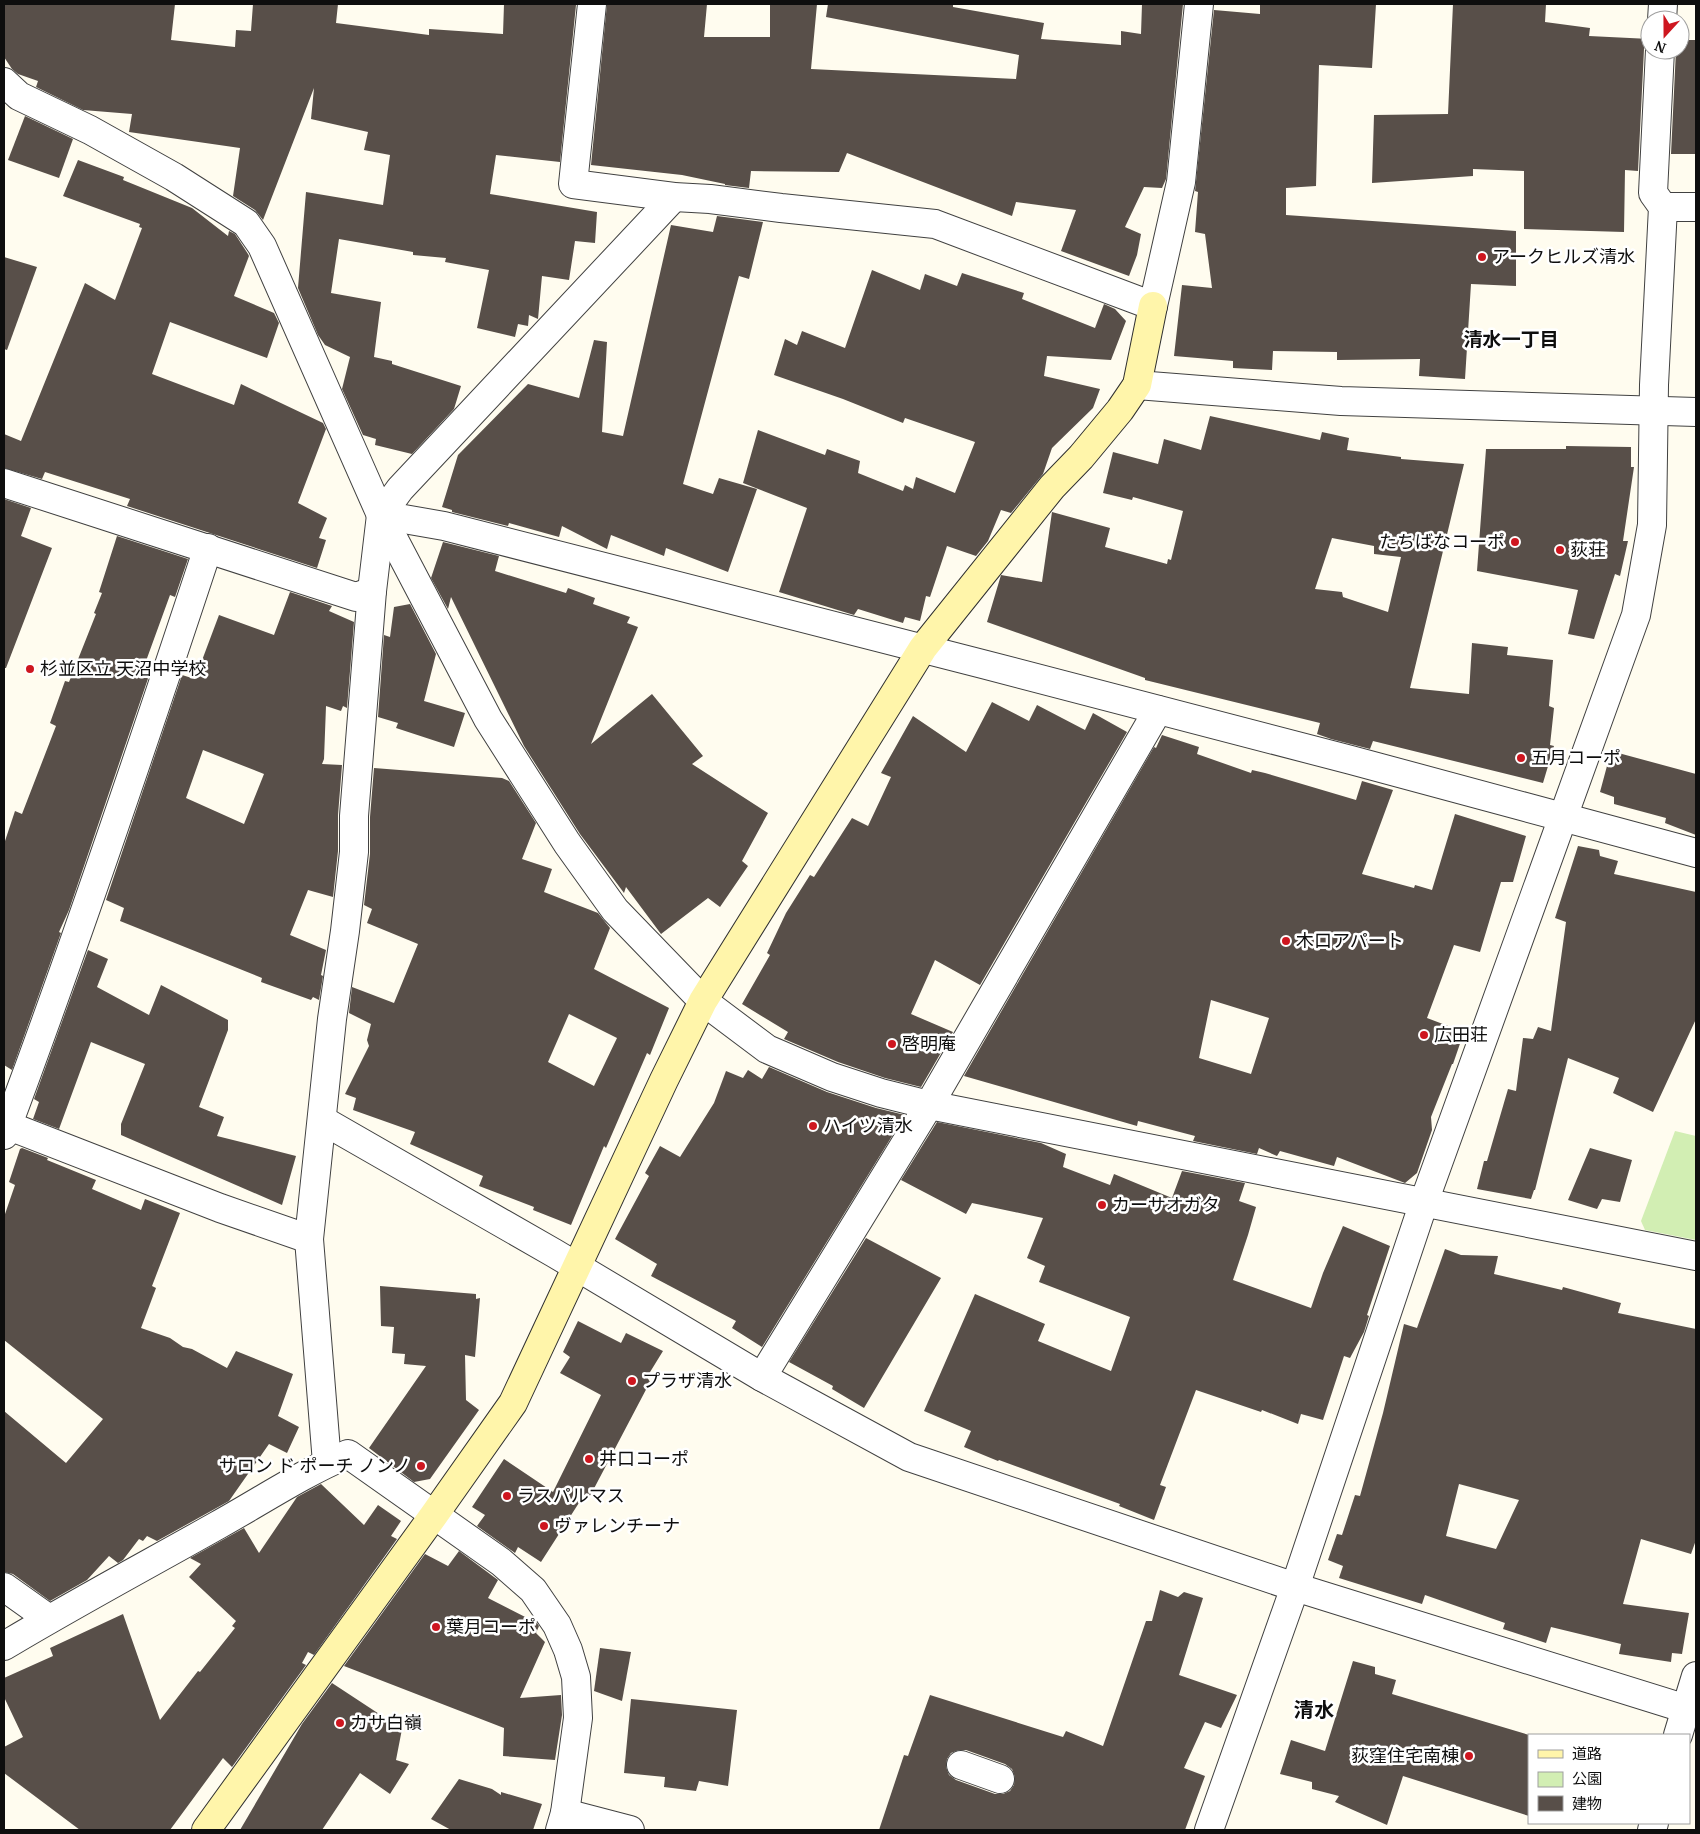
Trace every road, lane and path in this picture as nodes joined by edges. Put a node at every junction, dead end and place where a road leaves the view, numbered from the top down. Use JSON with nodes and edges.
{"nodes":[{"id":1,"x":592,"y":4,"type":"edge"},
{"id":2,"x":1199,"y":4,"type":"edge"},
{"id":3,"x":1660,"y":60,"type":"edge"},
{"id":4,"x":4,"y":82,"type":"edge"},
{"id":5,"x":674,"y":197,"type":"junction"},
{"id":6,"x":1663,"y":207,"type":"junction"},
{"id":7,"x":1696,"y":207,"type":"edge"},
{"id":8,"x":1153,"y":306,"type":"junction"},
{"id":9,"x":1138,"y":385,"type":"junction"},
{"id":10,"x":1655,"y":411,"type":"junction"},
{"id":11,"x":1696,"y":412,"type":"edge"},
{"id":12,"x":4,"y":483,"type":"edge"},
{"id":13,"x":381,"y":515,"type":"junction"},
{"id":14,"x":208,"y":548,"type":"junction"},
{"id":15,"x":372,"y":591,"type":"junction"},
{"id":16,"x":923,"y":648,"type":"junction"},
{"id":17,"x":1158,"y":710,"type":"junction"},
{"id":18,"x":1563,"y":819,"type":"junction"},
{"id":19,"x":1696,"y":853,"type":"edge"},
{"id":20,"x":703,"y":1001,"type":"junction"},
{"id":21,"x":929,"y":1105,"type":"junction"},
{"id":22,"x":322,"y":1120,"type":"junction"},
{"id":23,"x":5,"y":1128,"type":"edge"},
{"id":24,"x":1424,"y":1202,"type":"junction"},
{"id":25,"x":309,"y":1239,"type":"junction"},
{"id":26,"x":1696,"y":1256,"type":"edge"},
{"id":27,"x":577,"y":1267,"type":"junction"},
{"id":28,"x":762,"y":1377,"type":"junction"},
{"id":29,"x":337,"y":1458,"type":"junction"},
{"id":30,"x":434,"y":1515,"type":"junction"},
{"id":31,"x":4,"y":1587,"type":"edge"},
{"id":32,"x":1296,"y":1587,"type":"junction"},
{"id":33,"x":49,"y":1619,"type":"junction"},
{"id":34,"x":4,"y":1646,"type":"edge"},
{"id":35,"x":1696,"y":1676,"type":"edge"},
{"id":36,"x":1691,"y":1711,"type":"edge"},
{"id":37,"x":1679,"y":1734,"type":"edge"},
{"id":38,"x":961,"y":1765,"type":"dead end"},
{"id":39,"x":1000,"y":1779,"type":"dead end"},
{"id":40,"x":562,"y":1822,"type":"edge"},
{"id":41,"x":206,"y":1830,"type":"edge"},
{"id":42,"x":630,"y":1830,"type":"edge"},
{"id":43,"x":1209,"y":1830,"type":"edge"}],
"edges":[{"from":1,"to":5,"type":"street"},
{"from":2,"to":8,"type":"street"},
{"from":3,"to":6,"type":"street"},
{"from":4,"to":13,"type":"street"},
{"from":5,"to":8,"type":"street"},
{"from":5,"to":13,"type":"street"},
{"from":6,"to":7,"type":"street"},
{"from":6,"to":10,"type":"street"},
{"from":8,"to":9,"type":"street"},
{"from":9,"to":10,"type":"street"},
{"from":9,"to":16,"type":"street"},
{"from":10,"to":11,"type":"street"},
{"from":10,"to":18,"type":"street"},
{"from":12,"to":14,"type":"street"},
{"from":13,"to":15,"type":"street"},
{"from":13,"to":16,"type":"street"},
{"from":13,"to":20,"type":"street"},
{"from":14,"to":15,"type":"street"},
{"from":14,"to":23,"type":"street"},
{"from":15,"to":22,"type":"street"},
{"from":16,"to":17,"type":"street"},
{"from":16,"to":20,"type":"street"},
{"from":17,"to":18,"type":"street"},
{"from":17,"to":21,"type":"street"},
{"from":18,"to":19,"type":"street"},
{"from":18,"to":24,"type":"street"},
{"from":20,"to":21,"type":"street"},
{"from":20,"to":27,"type":"street"},
{"from":21,"to":24,"type":"street"},
{"from":21,"to":28,"type":"street"},
{"from":22,"to":25,"type":"street"},
{"from":22,"to":27,"type":"street"},
{"from":23,"to":25,"type":"street"},
{"from":24,"to":26,"type":"street"},
{"from":24,"to":32,"type":"street"},
{"from":25,"to":29,"type":"street"},
{"from":27,"to":28,"type":"street"},
{"from":27,"to":30,"type":"street"},
{"from":28,"to":32,"type":"street"},
{"from":29,"to":30,"type":"street"},
{"from":29,"to":33,"type":"street"},
{"from":30,"to":40,"type":"street"},
{"from":30,"to":41,"type":"street"},
{"from":31,"to":33,"type":"street"},
{"from":32,"to":36,"type":"street"},
{"from":32,"to":43,"type":"street"},
{"from":33,"to":34,"type":"street"},
{"from":35,"to":36,"type":"street"},
{"from":36,"to":37,"type":"street"},
{"from":38,"to":39,"type":"street"},
{"from":40,"to":42,"type":"street"}]}
